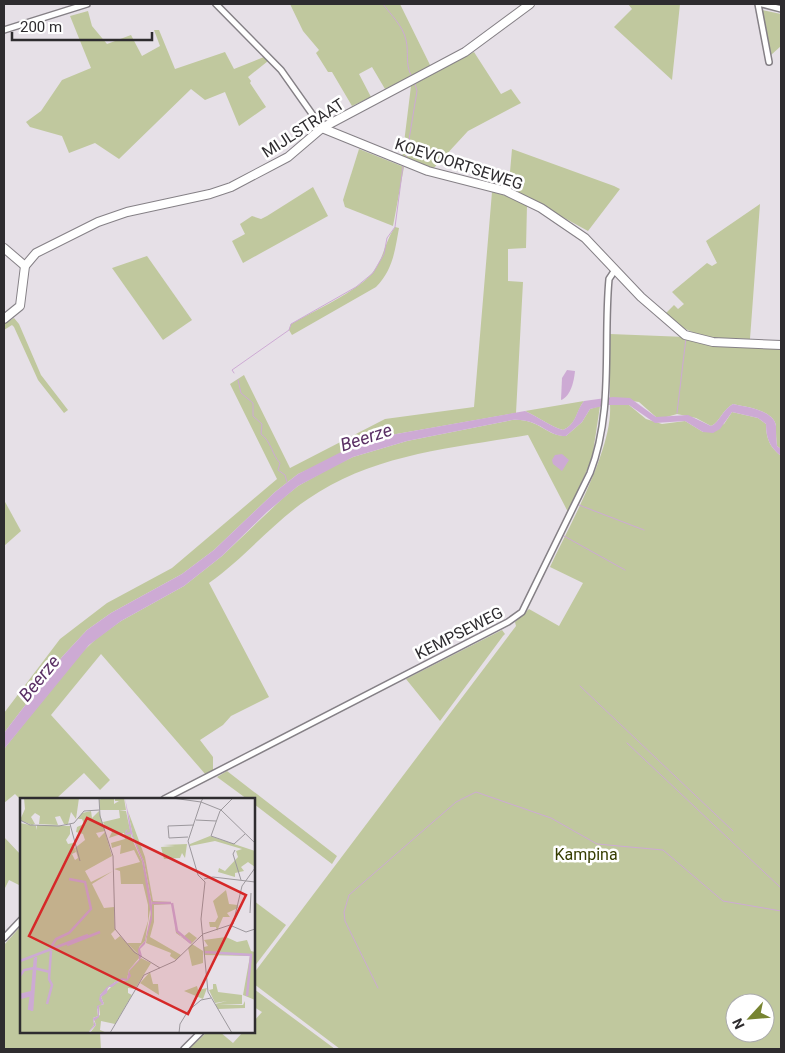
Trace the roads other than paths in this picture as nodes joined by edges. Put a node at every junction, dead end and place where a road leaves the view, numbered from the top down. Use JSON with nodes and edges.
{"nodes":[{"id":1,"x":87,"y":4,"type":"edge"},
{"id":2,"x":216,"y":4,"type":"edge"},
{"id":3,"x":530,"y":4,"type":"edge"},
{"id":4,"x":760,"y":4,"type":"edge"},
{"id":5,"x":781,"y":9,"type":"edge"},
{"id":6,"x":4,"y":30,"type":"edge"},
{"id":7,"x":769,"y":62,"type":"dead end"},
{"id":8,"x":322,"y":128,"type":"junction"},
{"id":9,"x":4,"y":248,"type":"edge"},
{"id":10,"x":25,"y":266,"type":"junction"},
{"id":11,"x":615,"y":270,"type":"junction"},
{"id":12,"x":4,"y":319,"type":"edge"},
{"id":13,"x":781,"y":344,"type":"edge"},
{"id":14,"x":166,"y":798,"type":"edge"},
{"id":15,"x":20,"y":921,"type":"edge"},
{"id":16,"x":4,"y":938,"type":"edge"},
{"id":17,"x":199,"y":1033,"type":"edge"},
{"id":18,"x":184,"y":1049,"type":"edge"}],
"edges":[{"from":1,"to":6,"type":"street"},
{"from":2,"to":8,"type":"street"},
{"from":3,"to":8,"type":"street","name":"MIJLSTRAAT"},
{"from":4,"to":5,"type":"street"},
{"from":4,"to":7,"type":"street"},
{"from":8,"to":10,"type":"street","name":"MIJLSTRAAT"},
{"from":8,"to":11,"type":"street","name":"KOEVOORTSEWEG"},
{"from":9,"to":10,"type":"street"},
{"from":10,"to":12,"type":"street"},
{"from":11,"to":13,"type":"street","name":"KOEVOORTSEWEG"},
{"from":11,"to":14,"type":"street","name":"KEMPSEWEG"},
{"from":15,"to":16,"type":"street"},
{"from":17,"to":18,"type":"street"}]}
